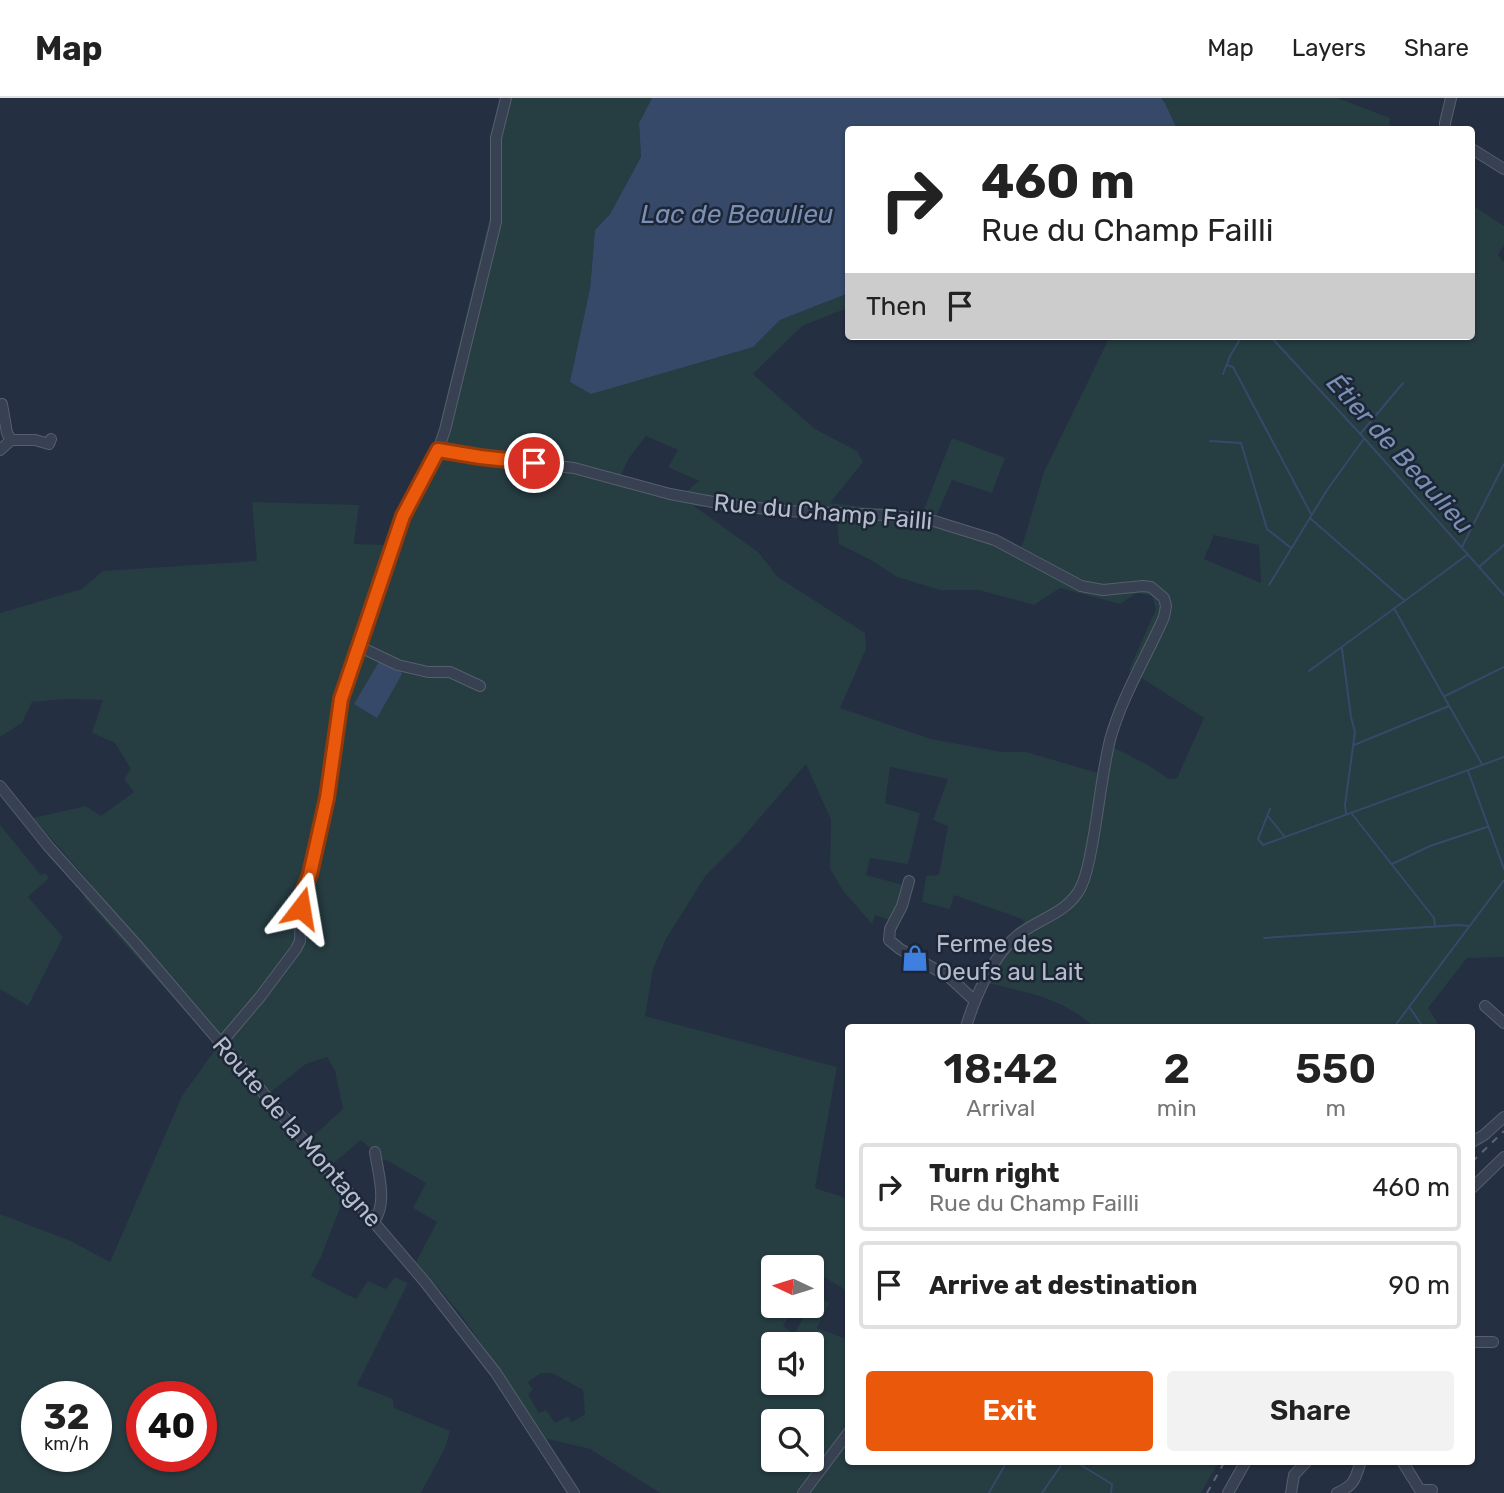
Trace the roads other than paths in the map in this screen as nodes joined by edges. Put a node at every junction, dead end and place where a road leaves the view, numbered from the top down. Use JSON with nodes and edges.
{"nodes":[{"id":1,"x":506,"y":98,"type":"edge"},
{"id":2,"x":1451,"y":98,"type":"edge"},
{"id":3,"x":1445,"y":126,"type":"edge"},
{"id":4,"x":1475,"y":151,"type":"edge"},
{"id":5,"x":1504,"y":169,"type":"edge"},
{"id":6,"x":2,"y":404,"type":"edge"},
{"id":7,"x":51,"y":439,"type":"dead end"},
{"id":8,"x":10,"y":440,"type":"junction"},
{"id":9,"x":0,"y":450,"type":"edge"},
{"id":10,"x":438,"y":450,"type":"junction"},
{"id":11,"x":358,"y":646,"type":"junction"},
{"id":12,"x":480,"y":686,"type":"dead end"},
{"id":13,"x":0,"y":786,"type":"edge"},
{"id":14,"x":909,"y":881,"type":"dead end"},
{"id":15,"x":975,"y":1001,"type":"junction"},
{"id":16,"x":1485,"y":1006,"type":"dead end"},
{"id":17,"x":1504,"y":1023,"type":"edge"},
{"id":18,"x":967,"y":1024,"type":"edge"},
{"id":19,"x":221,"y":1043,"type":"junction"},
{"id":20,"x":1504,"y":1117,"type":"edge"},
{"id":21,"x":1475,"y":1140,"type":"edge"},
{"id":22,"x":375,"y":1152,"type":"dead end"},
{"id":23,"x":1504,"y":1157,"type":"edge"},
{"id":24,"x":1475,"y":1185,"type":"edge"},
{"id":25,"x":374,"y":1221,"type":"junction"},
{"id":26,"x":1475,"y":1342,"type":"edge"},
{"id":27,"x":1493,"y":1342,"type":"dead end"},
{"id":28,"x":845,"y":1437,"type":"edge"},
{"id":29,"x":1243,"y":1465,"type":"edge"},
{"id":30,"x":1360,"y":1465,"type":"edge"},
{"id":31,"x":1406,"y":1465,"type":"edge"},
{"id":32,"x":1303,"y":1466,"type":"edge"},
{"id":33,"x":1432,"y":1490,"type":"dead end"},
{"id":34,"x":1343,"y":1492,"type":"edge"},
{"id":35,"x":575,"y":1493,"type":"edge"},
{"id":36,"x":803,"y":1493,"type":"edge"},
{"id":37,"x":1228,"y":1493,"type":"edge"},
{"id":38,"x":1291,"y":1493,"type":"edge"}],
"edges":[{"from":1,"to":10,"type":"street"},
{"from":2,"to":3,"type":"street"},
{"from":4,"to":5,"type":"street"},
{"from":6,"to":8,"type":"street"},
{"from":7,"to":8,"type":"street"},
{"from":8,"to":9,"type":"street"},
{"from":10,"to":11,"type":"street"},
{"from":10,"to":15,"type":"street","name":"Rue du Champ Failli"},
{"from":11,"to":12,"type":"street"},
{"from":11,"to":19,"type":"street"},
{"from":13,"to":19,"type":"street","name":"Route de la Montagne"},
{"from":14,"to":15,"type":"street"},
{"from":15,"to":18,"type":"street","name":"Rue du Champ Failli"},
{"from":16,"to":17,"type":"street"},
{"from":19,"to":25,"type":"street","name":"Route de la Montagne"},
{"from":20,"to":21,"type":"street"},
{"from":22,"to":25,"type":"street"},
{"from":23,"to":24,"type":"street"},
{"from":25,"to":35,"type":"street","name":"Route de la Montagne"},
{"from":26,"to":27,"type":"street"},
{"from":28,"to":36,"type":"street"},
{"from":29,"to":37,"type":"street"},
{"from":30,"to":34,"type":"street"},
{"from":31,"to":33,"type":"street"},
{"from":32,"to":38,"type":"street"}]}
